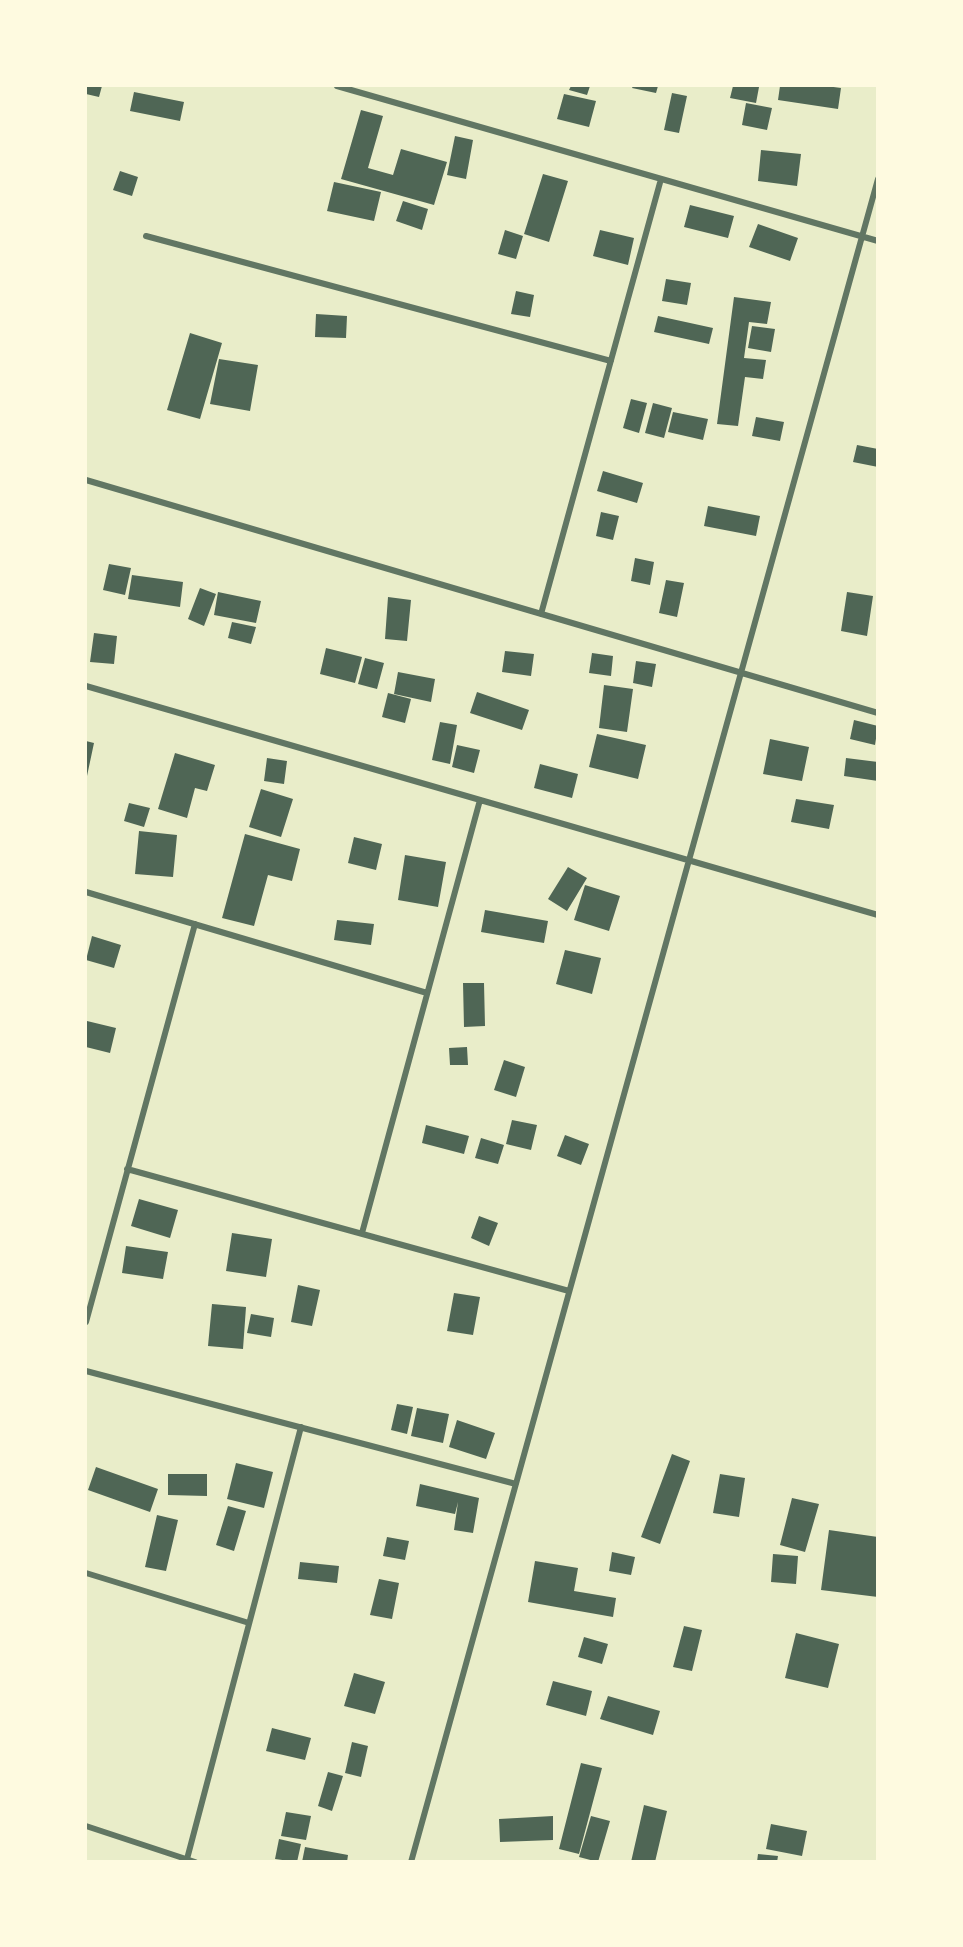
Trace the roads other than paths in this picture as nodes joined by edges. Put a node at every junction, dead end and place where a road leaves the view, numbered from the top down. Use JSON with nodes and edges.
{"nodes":[{"id":1,"x":336,"y":86,"type":"edge"},
{"id":2,"x":661,"y":179,"type":"junction"},
{"id":3,"x":878,"y":179,"type":"edge"},
{"id":4,"x":146,"y":236,"type":"dead end"},
{"id":5,"x":861,"y":237,"type":"junction"},
{"id":6,"x":878,"y":241,"type":"edge"},
{"id":7,"x":611,"y":361,"type":"junction"},
{"id":8,"x":86,"y":480,"type":"edge"},
{"id":9,"x":541,"y":614,"type":"junction"},
{"id":10,"x":740,"y":673,"type":"junction"},
{"id":11,"x":86,"y":686,"type":"edge"},
{"id":12,"x":878,"y":713,"type":"edge"},
{"id":13,"x":480,"y":800,"type":"junction"},
{"id":14,"x":688,"y":860,"type":"junction"},
{"id":15,"x":86,"y":892,"type":"edge"},
{"id":16,"x":878,"y":915,"type":"edge"},
{"id":17,"x":195,"y":924,"type":"junction"},
{"id":18,"x":427,"y":993,"type":"junction"},
{"id":19,"x":127,"y":1169,"type":"junction"},
{"id":20,"x":362,"y":1233,"type":"junction"},
{"id":21,"x":569,"y":1291,"type":"junction"},
{"id":22,"x":86,"y":1322,"type":"edge"},
{"id":23,"x":86,"y":1371,"type":"edge"},
{"id":24,"x":301,"y":1427,"type":"junction"},
{"id":25,"x":516,"y":1484,"type":"junction"},
{"id":26,"x":86,"y":1573,"type":"edge"},
{"id":27,"x":249,"y":1623,"type":"junction"},
{"id":28,"x":86,"y":1826,"type":"edge"},
{"id":29,"x":187,"y":1859,"type":"junction"},
{"id":30,"x":195,"y":1862,"type":"edge"},
{"id":31,"x":411,"y":1862,"type":"edge"}],
"edges":[{"from":1,"to":2,"type":"street"},
{"from":2,"to":5,"type":"street"},
{"from":2,"to":7,"type":"street"},
{"from":3,"to":5,"type":"street"},
{"from":4,"to":7,"type":"street"},
{"from":5,"to":6,"type":"street"},
{"from":5,"to":10,"type":"street"},
{"from":7,"to":9,"type":"street"},
{"from":8,"to":9,"type":"street"},
{"from":9,"to":10,"type":"street"},
{"from":10,"to":12,"type":"street"},
{"from":10,"to":14,"type":"street"},
{"from":11,"to":13,"type":"street"},
{"from":13,"to":14,"type":"street"},
{"from":13,"to":18,"type":"street"},
{"from":14,"to":16,"type":"street"},
{"from":14,"to":21,"type":"street"},
{"from":15,"to":17,"type":"street"},
{"from":17,"to":18,"type":"street"},
{"from":17,"to":19,"type":"street"},
{"from":18,"to":20,"type":"street"},
{"from":19,"to":20,"type":"street"},
{"from":19,"to":22,"type":"street"},
{"from":20,"to":21,"type":"street"},
{"from":21,"to":25,"type":"street"},
{"from":23,"to":24,"type":"street"},
{"from":24,"to":25,"type":"street"},
{"from":24,"to":27,"type":"street"},
{"from":25,"to":31,"type":"street"},
{"from":26,"to":27,"type":"street"},
{"from":27,"to":29,"type":"street"},
{"from":28,"to":29,"type":"street"},
{"from":29,"to":30,"type":"street"}]}
